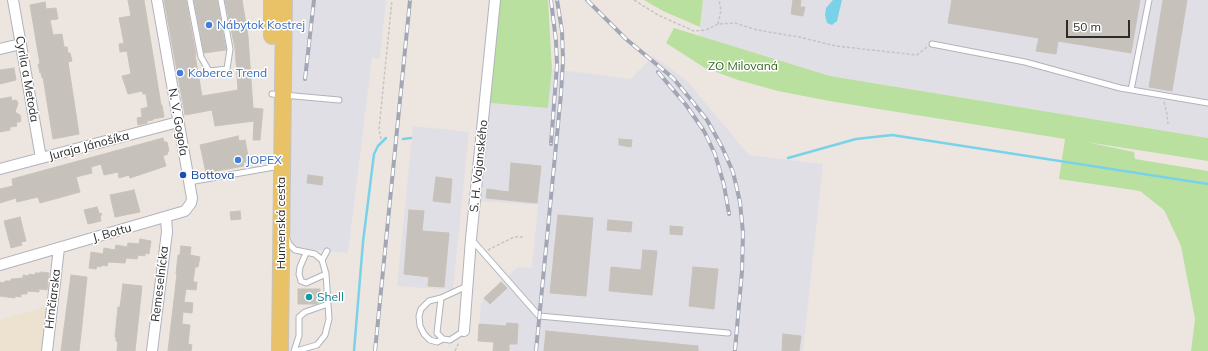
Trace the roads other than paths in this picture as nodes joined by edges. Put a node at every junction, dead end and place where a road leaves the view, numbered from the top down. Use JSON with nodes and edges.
{"nodes":[{"id":1,"x":13,"y":0,"type":"edge"},
{"id":2,"x":157,"y":0,"type":"edge"},
{"id":3,"x":190,"y":0,"type":"edge"},
{"id":4,"x":222,"y":0,"type":"edge"},
{"id":5,"x":272,"y":0,"type":"edge"},
{"id":6,"x":284,"y":0,"type":"edge"},
{"id":7,"x":495,"y":0,"type":"edge"},
{"id":8,"x":1149,"y":0,"type":"edge"},
{"id":9,"x":21,"y":44,"type":"junction"},
{"id":10,"x":932,"y":44,"type":"road end"},
{"id":11,"x":0,"y":49,"type":"edge"},
{"id":12,"x":1131,"y":90,"type":"junction"},
{"id":13,"x":277,"y":94,"type":"junction"},
{"id":14,"x":339,"y":100,"type":"dead end"},
{"id":15,"x":1208,"y":104,"type":"edge"},
{"id":16,"x":178,"y":122,"type":"junction"},
{"id":17,"x":41,"y":158,"type":"junction"},
{"id":18,"x":276,"y":166,"type":"junction"},
{"id":19,"x":0,"y":169,"type":"edge"},
{"id":20,"x":188,"y":177,"type":"junction"},
{"id":21,"x":166,"y":217,"type":"junction"},
{"id":22,"x":281,"y":223,"type":"junction"},
{"id":23,"x":471,"y":239,"type":"junction"},
{"id":24,"x":59,"y":248,"type":"junction"},
{"id":25,"x":328,"y":251,"type":"dead end"},
{"id":26,"x":306,"y":253,"type":"junction"},
{"id":27,"x":322,"y":260,"type":"junction"},
{"id":28,"x":0,"y":265,"type":"edge"},
{"id":29,"x":326,"y":274,"type":"junction"},
{"id":30,"x":467,"y":286,"type":"junction"},
{"id":31,"x":441,"y":298,"type":"junction"},
{"id":32,"x":328,"y":304,"type":"junction"},
{"id":33,"x":464,"y":331,"type":"joint"},
{"id":34,"x":728,"y":332,"type":"dead end"},
{"id":35,"x":443,"y":339,"type":"junction"},
{"id":36,"x":283,"y":349,"type":"edge"},
{"id":37,"x":47,"y":351,"type":"edge"},
{"id":38,"x":152,"y":351,"type":"edge"}],
"edges":[{"from":1,"to":9,"type":"street","name":"Cyrila a Metoda"},
{"from":2,"to":16,"type":"street","name":"N. V. Gogoľa"},
{"from":3,"to":4,"type":"lane"},
{"from":5,"to":13,"type":"main road","name":"Humenská cesta"},
{"from":6,"to":13,"type":"main road","name":"Humenská cesta"},
{"from":7,"to":23,"type":"street","name":"S. H. Vajanského"},
{"from":8,"to":12,"type":"lane"},
{"from":9,"to":11,"type":"street"},
{"from":9,"to":17,"type":"street","name":"Cyrila a Metoda"},
{"from":10,"to":12,"type":"lane"},
{"from":12,"to":15,"type":"lane"},
{"from":13,"to":14,"type":"lane"},
{"from":13,"to":18,"type":"main road","name":"Humenská cesta"},
{"from":16,"to":17,"type":"street","name":"Juraja Jánošíka"},
{"from":16,"to":20,"type":"street","name":"N. V. Gogoľa"},
{"from":17,"to":19,"type":"street","name":"Juraja Jánošíka"},
{"from":18,"to":20,"type":"lane"},
{"from":18,"to":22,"type":"main road","name":"Humenská cesta"},
{"from":18,"to":36,"type":"main road","name":"Humenská cesta"},
{"from":20,"to":21,"type":"street","name":"J. Bottu"},
{"from":21,"to":24,"type":"street","name":"J. Bottu"},
{"from":21,"to":38,"type":"street","name":"Remeselnícka"},
{"from":22,"to":26,"type":"lane"},
{"from":22,"to":36,"type":"main road","name":"Humenská cesta"},
{"from":23,"to":30,"type":"street","name":"S. H. Vajanského"},
{"from":23,"to":34,"type":"lane"},
{"from":24,"to":28,"type":"street","name":"J. Bottu"},
{"from":24,"to":37,"type":"street","name":"Hrnčiarska"},
{"from":25,"to":27,"type":"lane"},
{"from":26,"to":27,"type":"lane"},
{"from":26,"to":29,"type":"lane"},
{"from":27,"to":29,"type":"lane"},
{"from":29,"to":32,"type":"lane"},
{"from":30,"to":31,"type":"lane"},
{"from":30,"to":33,"type":"street","name":"S. H. Vajanského"},
{"from":31,"to":35,"type":"lane"},
{"from":31,"to":35,"type":"lane"},
{"from":32,"to":36,"type":"lane"},
{"from":32,"to":36,"type":"lane"},
{"from":33,"to":35,"type":"lane"}]}
